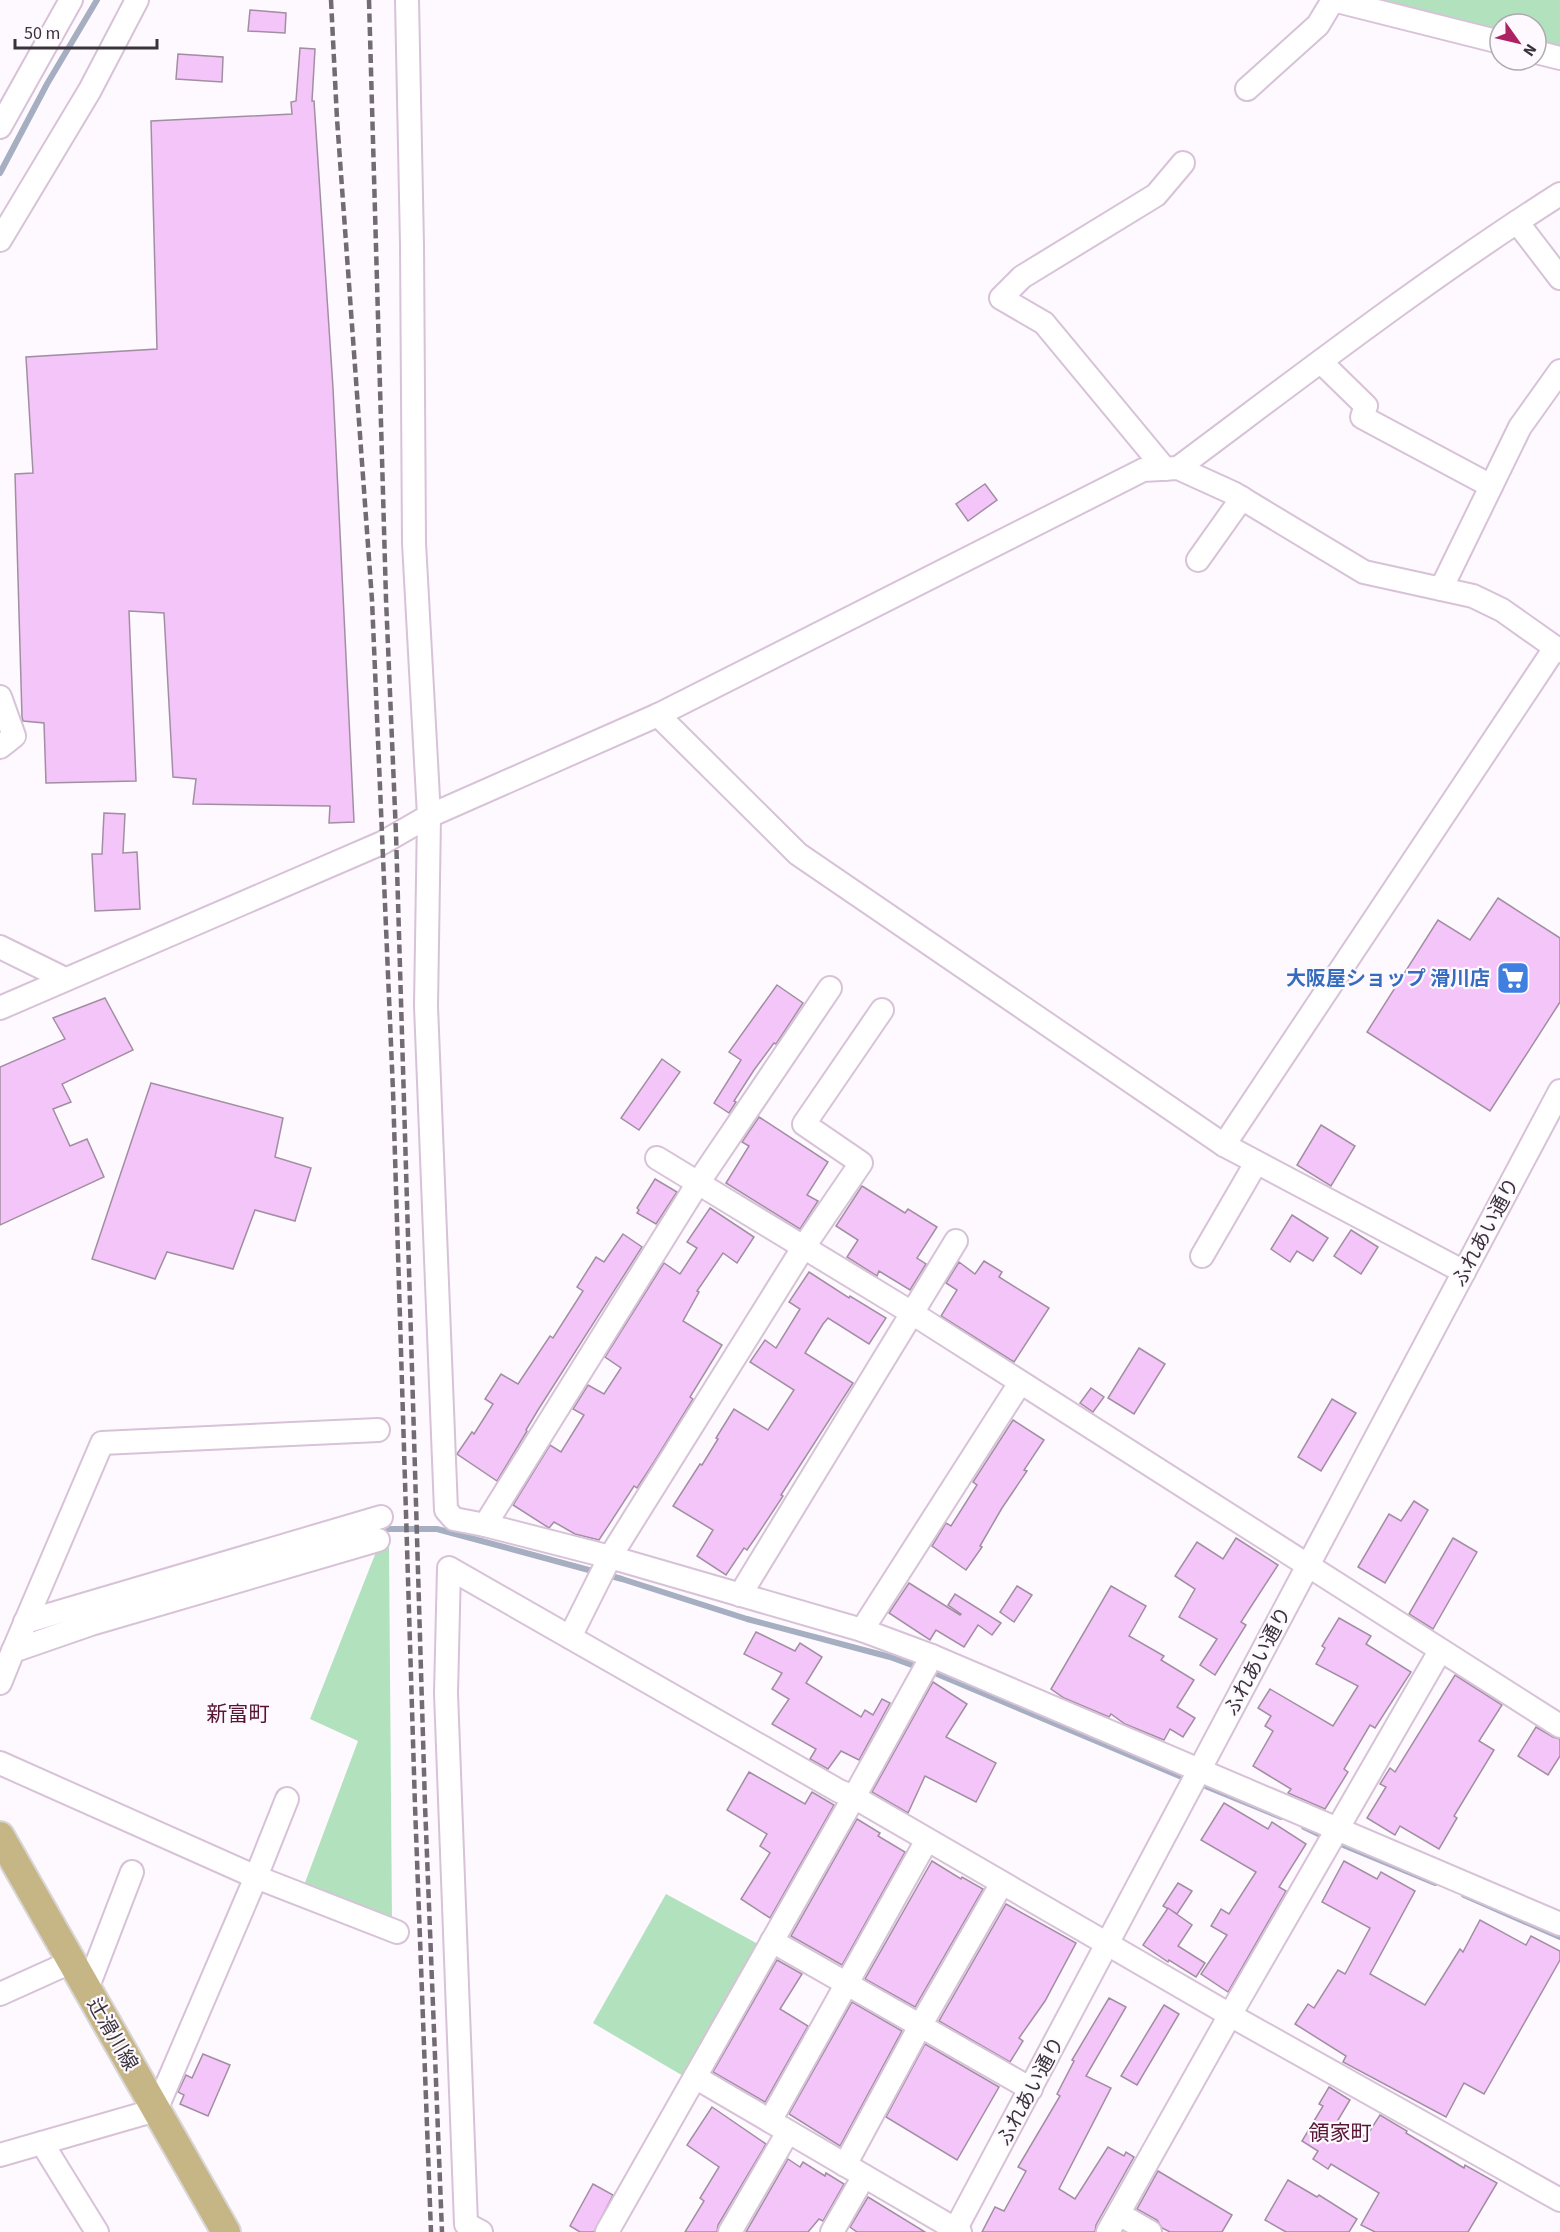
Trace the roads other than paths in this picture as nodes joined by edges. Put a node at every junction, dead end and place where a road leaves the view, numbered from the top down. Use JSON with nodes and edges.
{"nodes":[{"id":1,"x":71,"y":0,"type":"edge"},
{"id":2,"x":137,"y":0,"type":"edge"},
{"id":3,"x":407,"y":0,"type":"edge"},
{"id":4,"x":1333,"y":0,"type":"edge"},
{"id":5,"x":1488,"y":39,"type":"edge"},
{"id":6,"x":1247,"y":90,"type":"dead end"},
{"id":7,"x":0,"y":127,"type":"edge"},
{"id":8,"x":1183,"y":163,"type":"dead end"},
{"id":9,"x":1560,"y":194,"type":"edge"},
{"id":10,"x":1517,"y":222,"type":"junction"},
{"id":11,"x":0,"y":240,"type":"edge"},
{"id":12,"x":1560,"y":278,"type":"edge"},
{"id":13,"x":1321,"y":362,"type":"junction"},
{"id":14,"x":1560,"y":371,"type":"edge"},
{"id":15,"x":1171,"y":468,"type":"junction"},
{"id":16,"x":1491,"y":486,"type":"junction"},
{"id":17,"x":1242,"y":498,"type":"junction"},
{"id":18,"x":1198,"y":560,"type":"dead end"},
{"id":19,"x":1441,"y":589,"type":"junction"},
{"id":20,"x":1557,"y":649,"type":"edge"},
{"id":21,"x":0,"y":697,"type":"edge"},
{"id":22,"x":658,"y":715,"type":"junction"},
{"id":23,"x":0,"y":747,"type":"edge"},
{"id":24,"x":429,"y":816,"type":"junction"},
{"id":25,"x":0,"y":947,"type":"edge"},
{"id":26,"x":65,"y":979,"type":"junction"},
{"id":27,"x":830,"y":988,"type":"dead end"},
{"id":28,"x":0,"y":1008,"type":"edge"},
{"id":29,"x":882,"y":1010,"type":"dead end"},
{"id":30,"x":1560,"y":1091,"type":"edge"},
{"id":31,"x":1224,"y":1145,"type":"junction"},
{"id":32,"x":657,"y":1158,"type":"dead end"},
{"id":33,"x":1256,"y":1162,"type":"junction"},
{"id":34,"x":698,"y":1183,"type":"junction"},
{"id":35,"x":956,"y":1241,"type":"dead end"},
{"id":36,"x":803,"y":1248,"type":"junction"},
{"id":37,"x":1202,"y":1256,"type":"dead end"},
{"id":38,"x":1464,"y":1272,"type":"junction"},
{"id":39,"x":912,"y":1313,"type":"junction"},
{"id":40,"x":1020,"y":1383,"type":"junction"},
{"id":41,"x":378,"y":1430,"type":"dead end"},
{"id":42,"x":381,"y":1517,"type":"dead end"},
{"id":43,"x":486,"y":1525,"type":"junction"},
{"id":44,"x":378,"y":1540,"type":"dead end"},
{"id":45,"x":610,"y":1557,"type":"junction"},
{"id":46,"x":1308,"y":1564,"type":"junction"},
{"id":47,"x":740,"y":1595,"type":"junction"},
{"id":48,"x":25,"y":1622,"type":"junction"},
{"id":49,"x":862,"y":1630,"type":"junction"},
{"id":50,"x":570,"y":1637,"type":"junction"},
{"id":51,"x":13,"y":1651,"type":"junction"},
{"id":52,"x":1440,"y":1651,"type":"junction"},
{"id":53,"x":932,"y":1656,"type":"junction"},
{"id":54,"x":0,"y":1683,"type":"edge"},
{"id":55,"x":1560,"y":1726,"type":"edge"},
{"id":56,"x":0,"y":1763,"type":"edge"},
{"id":57,"x":1200,"y":1769,"type":"junction"},
{"id":58,"x":854,"y":1797,"type":"junction"},
{"id":59,"x":287,"y":1798,"type":"dead end"},
{"id":60,"x":1337,"y":1829,"type":"junction"},
{"id":61,"x":0,"y":1836,"type":"edge"},
{"id":62,"x":927,"y":1840,"type":"junction"},
{"id":63,"x":132,"y":1872,"type":"dead end"},
{"id":64,"x":256,"y":1877,"type":"junction"},
{"id":65,"x":1002,"y":1883,"type":"junction"},
{"id":66,"x":1560,"y":1924,"type":"edge"},
{"id":67,"x":397,"y":1932,"type":"dead end"},
{"id":68,"x":772,"y":1941,"type":"junction"},
{"id":69,"x":1107,"y":1945,"type":"junction"},
{"id":70,"x":71,"y":1962,"type":"junction"},
{"id":71,"x":846,"y":1984,"type":"junction"},
{"id":72,"x":87,"y":1989,"type":"junction"},
{"id":73,"x":0,"y":1994,"type":"edge"},
{"id":74,"x":1230,"y":2015,"type":"junction"},
{"id":75,"x":920,"y":2026,"type":"junction"},
{"id":76,"x":695,"y":2077,"type":"junction"},
{"id":77,"x":1031,"y":2089,"type":"junction"},
{"id":78,"x":156,"y":2110,"type":"junction"},
{"id":79,"x":779,"y":2126,"type":"junction"},
{"id":80,"x":42,"y":2143,"type":"junction"},
{"id":81,"x":0,"y":2155,"type":"edge"},
{"id":82,"x":854,"y":2170,"type":"junction"},
{"id":83,"x":1560,"y":2200,"type":"edge"},
{"id":84,"x":1113,"y":2223,"type":"edge"},
{"id":85,"x":472,"y":2229,"type":"edge"},
{"id":86,"x":957,"y":2231,"type":"edge"},
{"id":87,"x":97,"y":2232,"type":"edge"},
{"id":88,"x":226,"y":2232,"type":"edge"},
{"id":89,"x":607,"y":2232,"type":"edge"},
{"id":90,"x":730,"y":2232,"type":"edge"},
{"id":91,"x":832,"y":2232,"type":"edge"},
{"id":92,"x":1150,"y":2232,"type":"edge"}],
"edges":[{"from":1,"to":7,"type":"street"},
{"from":2,"to":11,"type":"street"},
{"from":3,"to":24,"type":"street"},
{"from":4,"to":5,"type":"street"},
{"from":4,"to":6,"type":"street"},
{"from":8,"to":15,"type":"street"},
{"from":9,"to":10,"type":"street"},
{"from":10,"to":12,"type":"street"},
{"from":10,"to":13,"type":"street"},
{"from":13,"to":15,"type":"street"},
{"from":13,"to":16,"type":"street"},
{"from":14,"to":16,"type":"street"},
{"from":15,"to":17,"type":"street"},
{"from":15,"to":22,"type":"street"},
{"from":16,"to":19,"type":"street"},
{"from":17,"to":18,"type":"street"},
{"from":17,"to":19,"type":"street"},
{"from":19,"to":20,"type":"street"},
{"from":20,"to":31,"type":"street"},
{"from":21,"to":23,"type":"street"},
{"from":22,"to":24,"type":"street"},
{"from":22,"to":31,"type":"street"},
{"from":24,"to":26,"type":"street"},
{"from":24,"to":43,"type":"street"},
{"from":25,"to":26,"type":"street"},
{"from":26,"to":28,"type":"street"},
{"from":27,"to":34,"type":"street"},
{"from":29,"to":36,"type":"street"},
{"from":30,"to":38,"type":"street","name":"ふれあい通り"},
{"from":31,"to":33,"type":"street"},
{"from":32,"to":34,"type":"street"},
{"from":33,"to":37,"type":"street"},
{"from":33,"to":38,"type":"street"},
{"from":34,"to":36,"type":"street"},
{"from":34,"to":43,"type":"street"},
{"from":35,"to":39,"type":"street"},
{"from":36,"to":39,"type":"street"},
{"from":36,"to":45,"type":"street"},
{"from":38,"to":46,"type":"street","name":"ふれあい通り"},
{"from":39,"to":40,"type":"street"},
{"from":39,"to":47,"type":"street"},
{"from":40,"to":46,"type":"street"},
{"from":40,"to":49,"type":"street"},
{"from":41,"to":48,"type":"street"},
{"from":42,"to":48,"type":"street"},
{"from":43,"to":45,"type":"street"},
{"from":44,"to":51,"type":"street"},
{"from":45,"to":47,"type":"street"},
{"from":45,"to":50,"type":"street"},
{"from":46,"to":52,"type":"street"},
{"from":46,"to":57,"type":"street","name":"ふれあい通り"},
{"from":47,"to":49,"type":"street"},
{"from":48,"to":51,"type":"street"},
{"from":49,"to":53,"type":"street"},
{"from":50,"to":58,"type":"street"},
{"from":50,"to":85,"type":"street"},
{"from":51,"to":54,"type":"street"},
{"from":52,"to":55,"type":"street"},
{"from":52,"to":60,"type":"street"},
{"from":53,"to":57,"type":"street"},
{"from":53,"to":58,"type":"street"},
{"from":56,"to":64,"type":"street"},
{"from":57,"to":60,"type":"street"},
{"from":57,"to":69,"type":"street","name":"ふれあい通り"},
{"from":58,"to":62,"type":"street"},
{"from":58,"to":68,"type":"street"},
{"from":59,"to":64,"type":"street"},
{"from":60,"to":66,"type":"street"},
{"from":60,"to":74,"type":"street"},
{"from":61,"to":70,"type":"main road","name":"辻滑川線"},
{"from":62,"to":65,"type":"street"},
{"from":62,"to":71,"type":"street"},
{"from":63,"to":72,"type":"street"},
{"from":64,"to":67,"type":"street"},
{"from":64,"to":78,"type":"street"},
{"from":65,"to":69,"type":"street"},
{"from":65,"to":75,"type":"street"},
{"from":68,"to":71,"type":"street"},
{"from":68,"to":76,"type":"street"},
{"from":69,"to":74,"type":"street"},
{"from":69,"to":77,"type":"street","name":"ふれあい通り"},
{"from":70,"to":72,"type":"main road","name":"辻滑川線"},
{"from":70,"to":73,"type":"street"},
{"from":71,"to":75,"type":"street"},
{"from":71,"to":79,"type":"street"},
{"from":72,"to":78,"type":"main road","name":"辻滑川線"},
{"from":74,"to":83,"type":"street"},
{"from":74,"to":84,"type":"street"},
{"from":75,"to":77,"type":"street"},
{"from":75,"to":82,"type":"street"},
{"from":76,"to":79,"type":"street"},
{"from":76,"to":89,"type":"street"},
{"from":77,"to":86,"type":"street","name":"ふれあい通り"},
{"from":78,"to":80,"type":"street"},
{"from":78,"to":88,"type":"main road","name":"辻滑川線"},
{"from":79,"to":82,"type":"street"},
{"from":79,"to":90,"type":"street"},
{"from":80,"to":81,"type":"street"},
{"from":80,"to":87,"type":"street"},
{"from":82,"to":86,"type":"street"},
{"from":82,"to":91,"type":"street"},
{"from":84,"to":92,"type":"street"}]}
